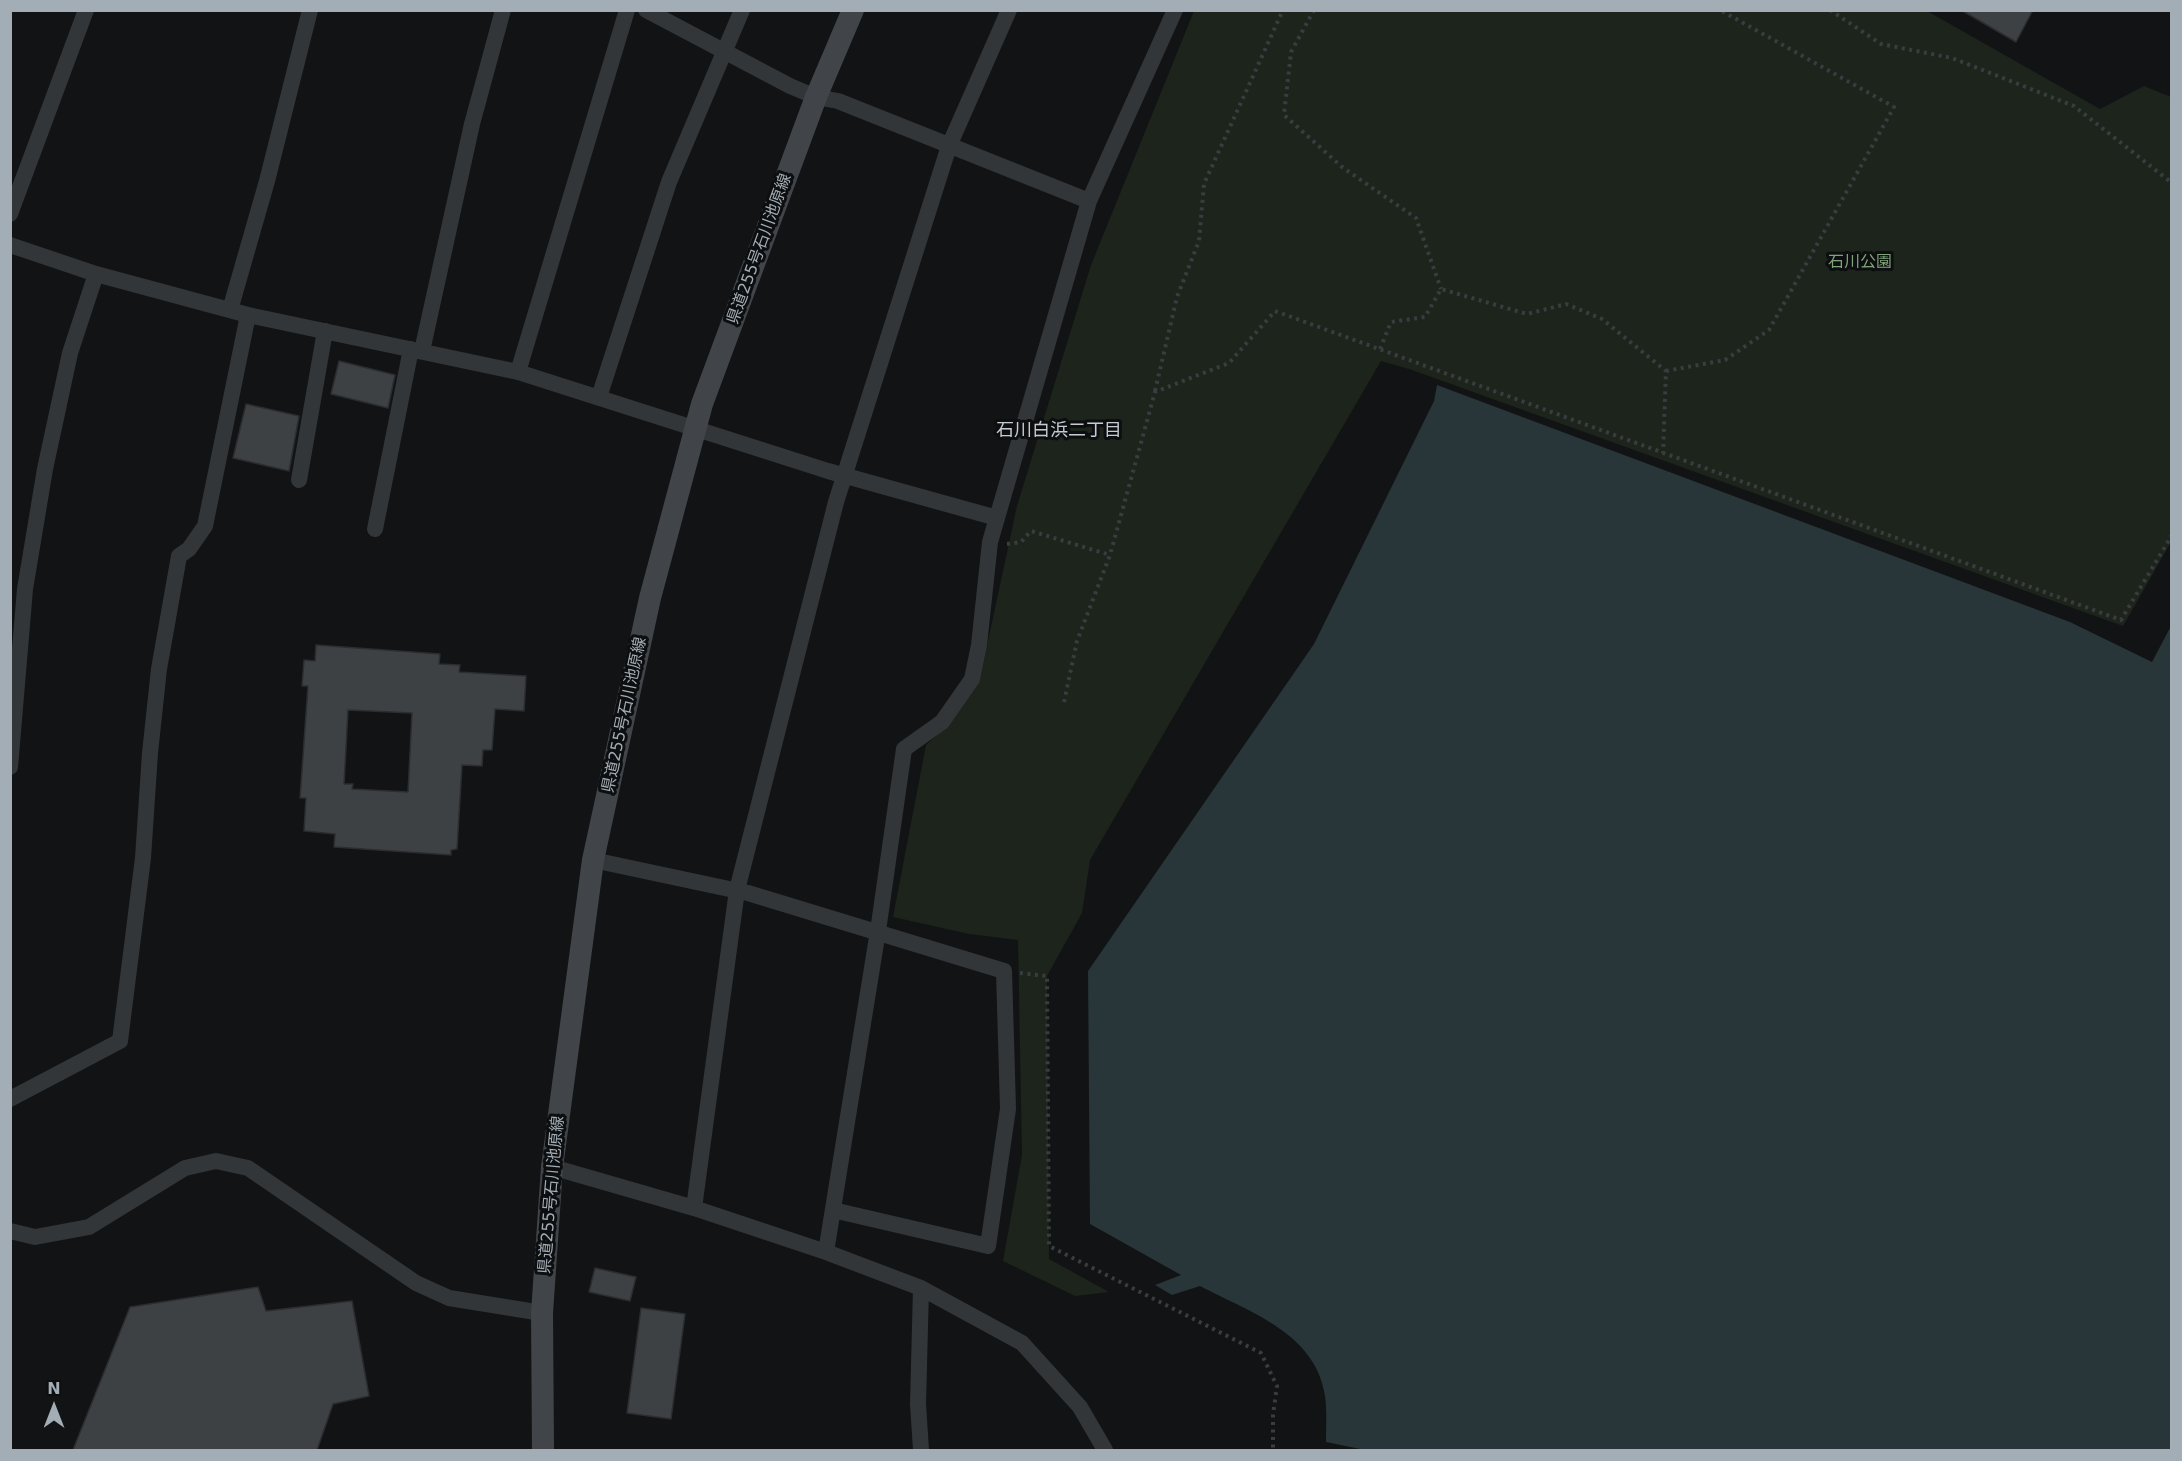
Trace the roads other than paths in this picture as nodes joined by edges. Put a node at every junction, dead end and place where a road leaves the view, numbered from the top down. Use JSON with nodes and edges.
{"nodes":[{"id":1,"x":86,"y":10,"type":"edge"},
{"id":2,"x":310,"y":10,"type":"edge"},
{"id":3,"x":503,"y":10,"type":"edge"},
{"id":4,"x":627,"y":10,"type":"edge"},
{"id":5,"x":646,"y":10,"type":"edge"},
{"id":6,"x":742,"y":10,"type":"edge"},
{"id":7,"x":853,"y":10,"type":"edge"},
{"id":8,"x":1009,"y":10,"type":"edge"},
{"id":9,"x":1175,"y":10,"type":"edge"},
{"id":10,"x":723,"y":51,"type":"junction"},
{"id":11,"x":816,"y":97,"type":"junction"},
{"id":12,"x":949,"y":146,"type":"junction"},
{"id":13,"x":1089,"y":201,"type":"junction"},
{"id":14,"x":10,"y":214,"type":"edge"},
{"id":15,"x":10,"y":245,"type":"edge"},
{"id":16,"x":96,"y":274,"type":"junction"},
{"id":17,"x":230,"y":310,"type":"junction"},
{"id":18,"x":248,"y":315,"type":"junction"},
{"id":19,"x":325,"y":331,"type":"junction"},
{"id":20,"x":416,"y":350,"type":"junction"},
{"id":21,"x":518,"y":372,"type":"junction"},
{"id":22,"x":599,"y":397,"type":"junction"},
{"id":23,"x":695,"y":428,"type":"junction"},
{"id":24,"x":843,"y":475,"type":"junction"},
{"id":25,"x":299,"y":480,"type":"dead end"},
{"id":26,"x":997,"y":518,"type":"junction"},
{"id":27,"x":375,"y":529,"type":"dead end"},
{"id":28,"x":10,"y":767,"type":"edge"},
{"id":29,"x":593,"y":860,"type":"junction"},
{"id":30,"x":737,"y":890,"type":"junction"},
{"id":31,"x":878,"y":931,"type":"junction"},
{"id":32,"x":10,"y":1099,"type":"edge"},
{"id":33,"x":552,"y":1167,"type":"junction"},
{"id":34,"x":694,"y":1208,"type":"junction"},
{"id":35,"x":833,"y":1210,"type":"junction"},
{"id":36,"x":10,"y":1231,"type":"edge"},
{"id":37,"x":826,"y":1252,"type":"junction"},
{"id":38,"x":921,"y":1288,"type":"junction"},
{"id":39,"x":542,"y":1313,"type":"junction"},
{"id":40,"x":543,"y":1450,"type":"edge"},
{"id":41,"x":921,"y":1450,"type":"edge"},
{"id":42,"x":1105,"y":1450,"type":"edge"}],
"edges":[{"from":1,"to":14,"type":"street"},
{"from":2,"to":17,"type":"street"},
{"from":3,"to":20,"type":"street"},
{"from":4,"to":21,"type":"street"},
{"from":5,"to":10,"type":"street"},
{"from":6,"to":10,"type":"street"},
{"from":7,"to":11,"type":"main road","name":"県道255号石川池原線"},
{"from":8,"to":12,"type":"street"},
{"from":9,"to":13,"type":"street"},
{"from":10,"to":11,"type":"street"},
{"from":10,"to":22,"type":"street"},
{"from":11,"to":12,"type":"street"},
{"from":11,"to":23,"type":"main road","name":"県道255号石川池原線"},
{"from":12,"to":13,"type":"street"},
{"from":12,"to":24,"type":"street"},
{"from":13,"to":26,"type":"street"},
{"from":15,"to":16,"type":"street"},
{"from":16,"to":17,"type":"street"},
{"from":16,"to":28,"type":"street"},
{"from":17,"to":18,"type":"street"},
{"from":18,"to":19,"type":"street"},
{"from":18,"to":32,"type":"street"},
{"from":19,"to":20,"type":"street"},
{"from":19,"to":25,"type":"street"},
{"from":20,"to":21,"type":"street"},
{"from":20,"to":27,"type":"street"},
{"from":21,"to":22,"type":"street"},
{"from":22,"to":23,"type":"street"},
{"from":23,"to":24,"type":"street"},
{"from":23,"to":29,"type":"main road","name":"県道255号石川池原線"},
{"from":24,"to":26,"type":"street"},
{"from":24,"to":30,"type":"street"},
{"from":26,"to":31,"type":"street"},
{"from":29,"to":30,"type":"street"},
{"from":29,"to":33,"type":"main road","name":"県道255号石川池原線"},
{"from":30,"to":31,"type":"street"},
{"from":30,"to":34,"type":"street"},
{"from":31,"to":35,"type":"street"},
{"from":31,"to":35,"type":"street"},
{"from":33,"to":34,"type":"street"},
{"from":33,"to":39,"type":"main road","name":"県道255号石川池原線"},
{"from":34,"to":37,"type":"street"},
{"from":35,"to":37,"type":"street"},
{"from":36,"to":39,"type":"street"},
{"from":37,"to":38,"type":"street"},
{"from":38,"to":41,"type":"street"},
{"from":38,"to":42,"type":"street"},
{"from":39,"to":40,"type":"main road","name":"県道255号石川池原線"}]}
